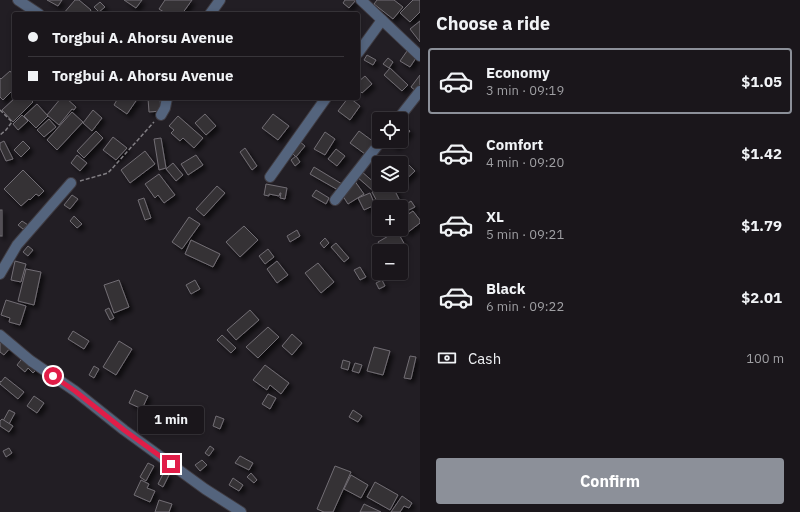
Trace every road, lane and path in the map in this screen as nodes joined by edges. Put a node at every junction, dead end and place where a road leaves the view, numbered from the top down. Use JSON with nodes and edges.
{"nodes":[{"id":1,"x":18,"y":0,"type":"edge"},
{"id":2,"x":220,"y":0,"type":"edge"},
{"id":3,"x":361,"y":0,"type":"edge"},
{"id":4,"x":36,"y":12,"type":"edge"},
{"id":5,"x":211,"y":12,"type":"edge"},
{"id":6,"x":382,"y":20,"type":"junction"},
{"id":7,"x":360,"y":50,"type":"edge"},
{"id":8,"x":420,"y":56,"type":"edge"},
{"id":9,"x":420,"y":91,"type":"edge"},
{"id":10,"x":167,"y":100,"type":"edge"},
{"id":11,"x":325,"y":100,"type":"edge"},
{"id":12,"x":0,"y":110,"type":"edge"},
{"id":13,"x":404,"y":112,"type":"edge"},
{"id":14,"x":161,"y":115,"type":"joint"},
{"id":15,"x":0,"y":135,"type":"edge"},
{"id":16,"x":376,"y":148,"type":"edge"},
{"id":17,"x":270,"y":177,"type":"dead end"},
{"id":18,"x":71,"y":183,"type":"joint"},
{"id":19,"x":335,"y":200,"type":"dead end"},
{"id":20,"x":0,"y":274,"type":"edge"},
{"id":21,"x":0,"y":335,"type":"edge"},
{"id":22,"x":241,"y":512,"type":"edge"}],
"edges":[{"from":1,"to":4,"type":"street"},
{"from":2,"to":5,"type":"street"},
{"from":3,"to":6,"type":"street"},
{"from":6,"to":7,"type":"street"},
{"from":6,"to":8,"type":"street"},
{"from":9,"to":13,"type":"street"},
{"from":10,"to":14,"type":"street"},
{"from":11,"to":17,"type":"street"},
{"from":12,"to":15,"type":"path"},
{"from":14,"to":18,"type":"path"},
{"from":16,"to":19,"type":"street"},
{"from":18,"to":20,"type":"street"},
{"from":21,"to":22,"type":"street"}]}
